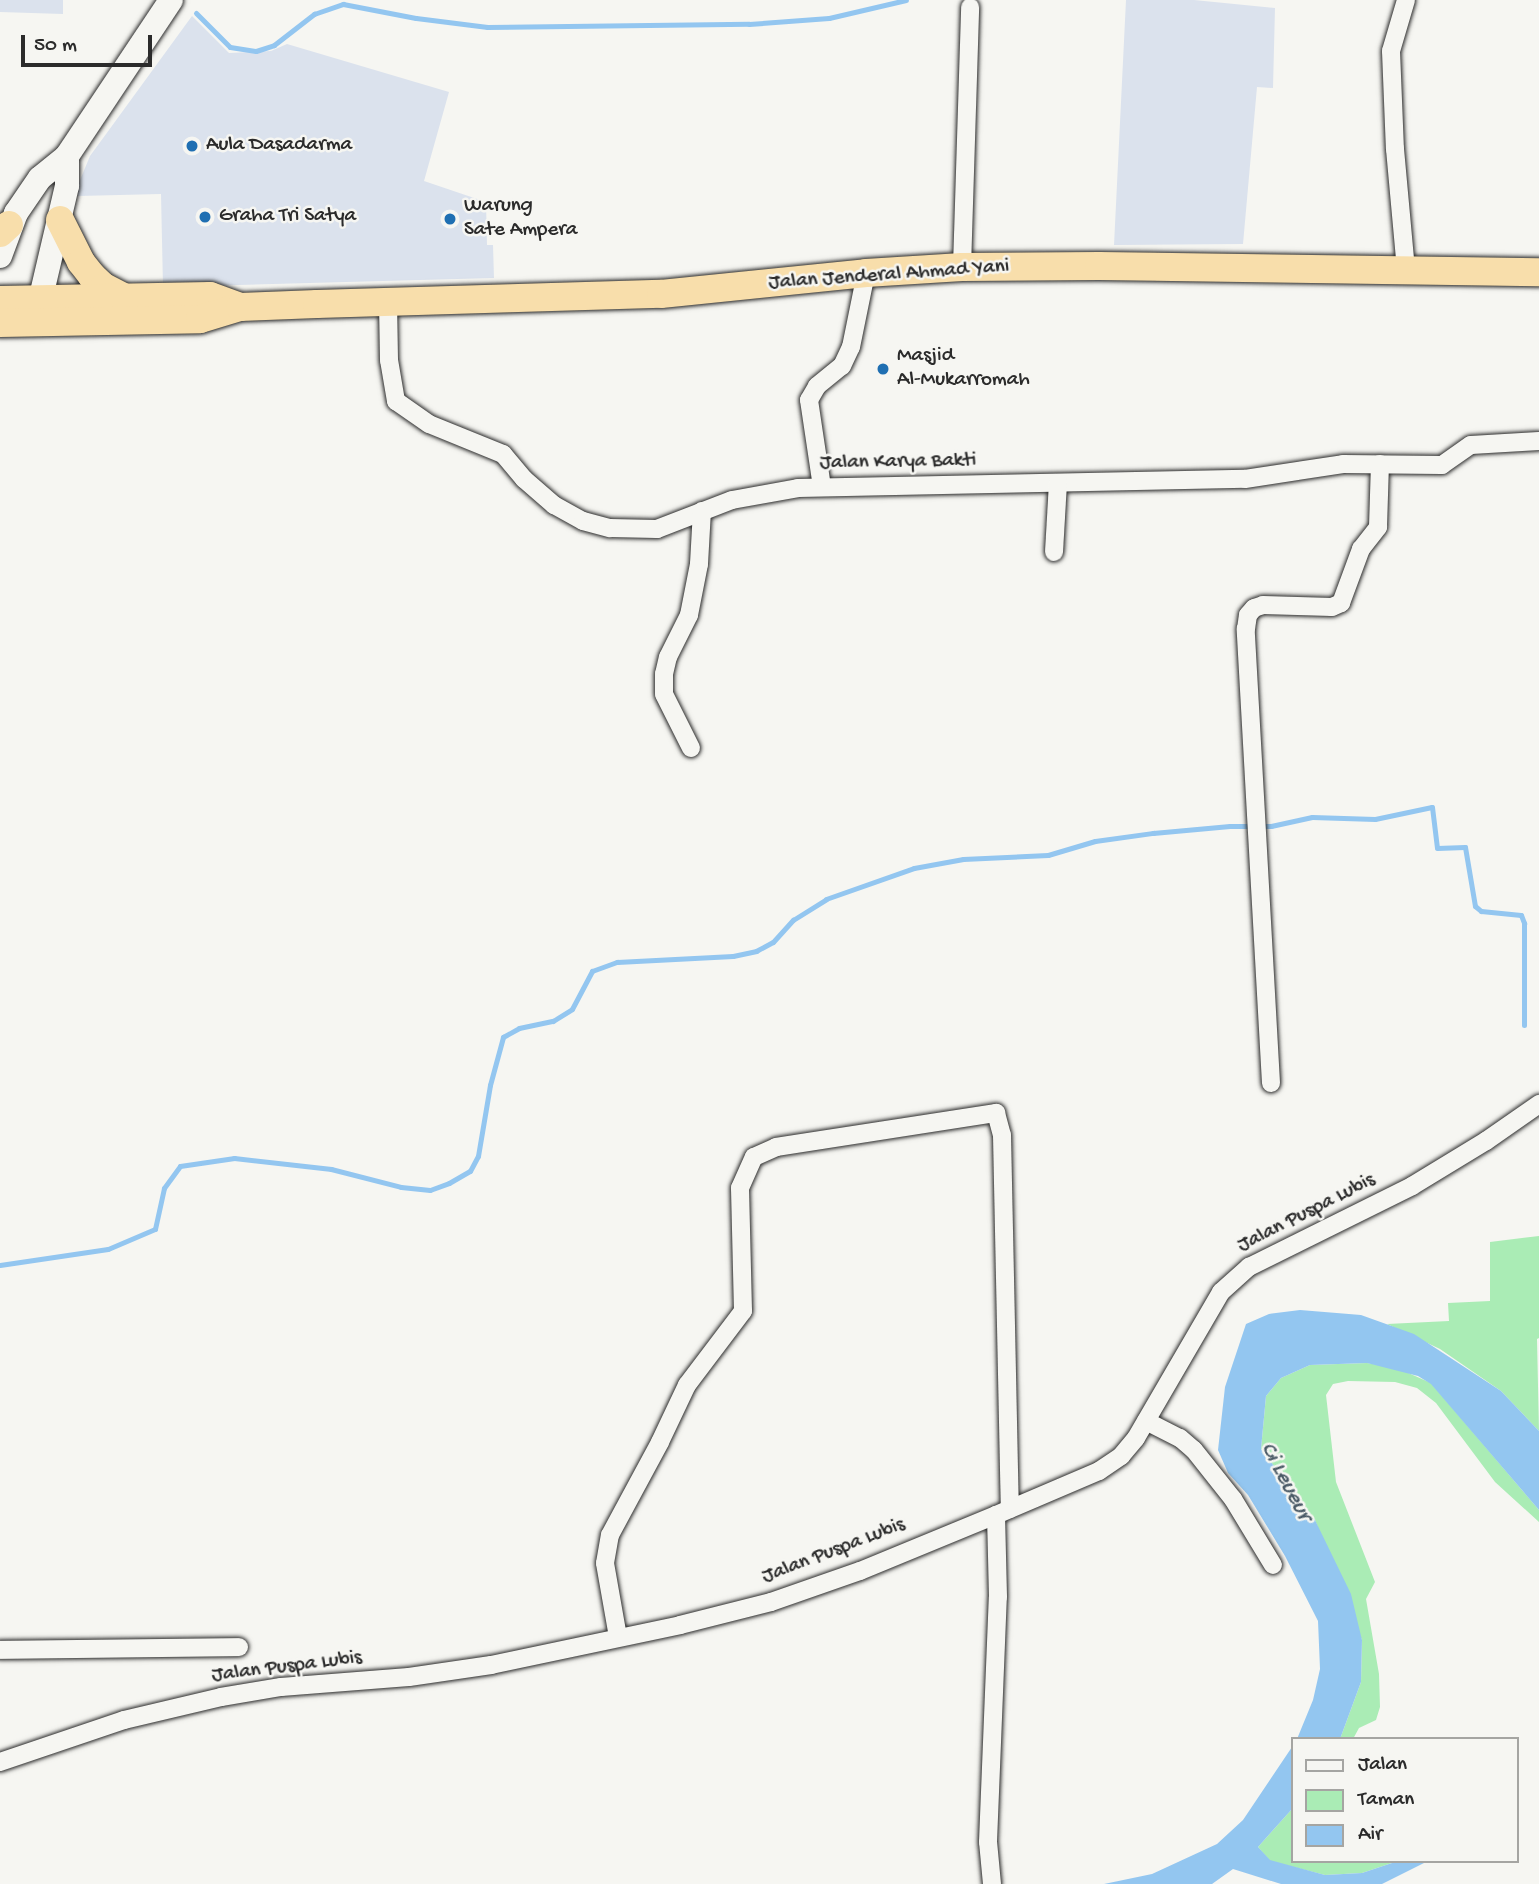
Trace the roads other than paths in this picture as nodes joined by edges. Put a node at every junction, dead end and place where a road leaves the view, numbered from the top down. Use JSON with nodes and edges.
{"nodes":[{"id":1,"x":171,"y":0,"type":"edge"},
{"id":2,"x":1406,"y":0,"type":"edge"},
{"id":3,"x":970,"y":7,"type":"dead end"},
{"id":4,"x":67,"y":156,"type":"junction"},
{"id":5,"x":60,"y":220,"type":"junction"},
{"id":6,"x":5,"y":229,"type":"edge"},
{"id":7,"x":0,"y":256,"type":"edge"},
{"id":8,"x":962,"y":267,"type":"junction"},
{"id":9,"x":1406,"y":271,"type":"junction"},
{"id":10,"x":1539,"y":272,"type":"edge"},
{"id":11,"x":866,"y":273,"type":"junction"},
{"id":12,"x":127,"y":298,"type":"junction"},
{"id":13,"x":0,"y":300,"type":"edge"},
{"id":14,"x":388,"y":302,"type":"junction"},
{"id":15,"x":240,"y":307,"type":"junction"},
{"id":16,"x":37,"y":311,"type":"junction"},
{"id":17,"x":0,"y":323,"type":"edge"},
{"id":18,"x":1539,"y":440,"type":"edge"},
{"id":19,"x":1380,"y":464,"type":"junction"},
{"id":20,"x":1058,"y":483,"type":"junction"},
{"id":21,"x":822,"y":486,"type":"junction"},
{"id":22,"x":702,"y":511,"type":"junction"},
{"id":23,"x":1054,"y":552,"type":"dead end"},
{"id":24,"x":691,"y":748,"type":"dead end"},
{"id":25,"x":1271,"y":1083,"type":"dead end"},
{"id":26,"x":1539,"y":1104,"type":"edge"},
{"id":27,"x":1146,"y":1421,"type":"junction"},
{"id":28,"x":1003,"y":1512,"type":"junction"},
{"id":29,"x":1273,"y":1565,"type":"dead end"},
{"id":30,"x":618,"y":1637,"type":"junction"},
{"id":31,"x":239,"y":1647,"type":"dead end"},
{"id":32,"x":0,"y":1650,"type":"edge"},
{"id":33,"x":0,"y":1762,"type":"edge"},
{"id":34,"x":992,"y":1884,"type":"edge"}],
"edges":[{"from":1,"to":4,"type":"main road"},
{"from":2,"to":9,"type":"street"},
{"from":3,"to":8,"type":"street"},
{"from":4,"to":5,"type":"main road"},
{"from":4,"to":6,"type":"main road"},
{"from":5,"to":12,"type":"highway"},
{"from":5,"to":16,"type":"main road"},
{"from":6,"to":7,"type":"main road"},
{"from":8,"to":9,"type":"highway","name":"Jalan Jenderal Ahmad Yani"},
{"from":8,"to":11,"type":"highway","name":"Jalan Jenderal Ahmad Yani"},
{"from":9,"to":10,"type":"highway","name":"Jalan Jenderal Ahmad Yani"},
{"from":11,"to":14,"type":"highway","name":"Jalan Jenderal Ahmad Yani"},
{"from":11,"to":21,"type":"street"},
{"from":12,"to":15,"type":"highway","name":"Jalan Jenderal Ahmad Yani"},
{"from":12,"to":16,"type":"highway","name":"Jalan Jenderal Ahmad Yani"},
{"from":13,"to":16,"type":"highway","name":"Jalan Jenderal Ahmad Yani"},
{"from":14,"to":15,"type":"highway","name":"Jalan Jenderal Ahmad Yani"},
{"from":14,"to":22,"type":"street","name":"Jalan Karya Bakti"},
{"from":15,"to":16,"type":"highway","name":"Jalan Jenderal Ahmad Yani"},
{"from":16,"to":17,"type":"highway","name":"Jalan Jenderal Ahmad Yani"},
{"from":18,"to":19,"type":"street","name":"Jalan Karya Bakti"},
{"from":19,"to":20,"type":"street","name":"Jalan Karya Bakti"},
{"from":19,"to":25,"type":"street"},
{"from":20,"to":21,"type":"street","name":"Jalan Karya Bakti"},
{"from":20,"to":23,"type":"street"},
{"from":21,"to":22,"type":"street","name":"Jalan Karya Bakti"},
{"from":22,"to":24,"type":"street"},
{"from":26,"to":27,"type":"street","name":"Jalan Puspa Lubis"},
{"from":27,"to":28,"type":"street","name":"Jalan Puspa Lubis"},
{"from":27,"to":29,"type":"street"},
{"from":28,"to":30,"type":"street","name":"Jalan Puspa Lubis"},
{"from":28,"to":30,"type":"street"},
{"from":28,"to":34,"type":"street"},
{"from":30,"to":33,"type":"street","name":"Jalan Puspa Lubis"},
{"from":31,"to":32,"type":"street"}]}
